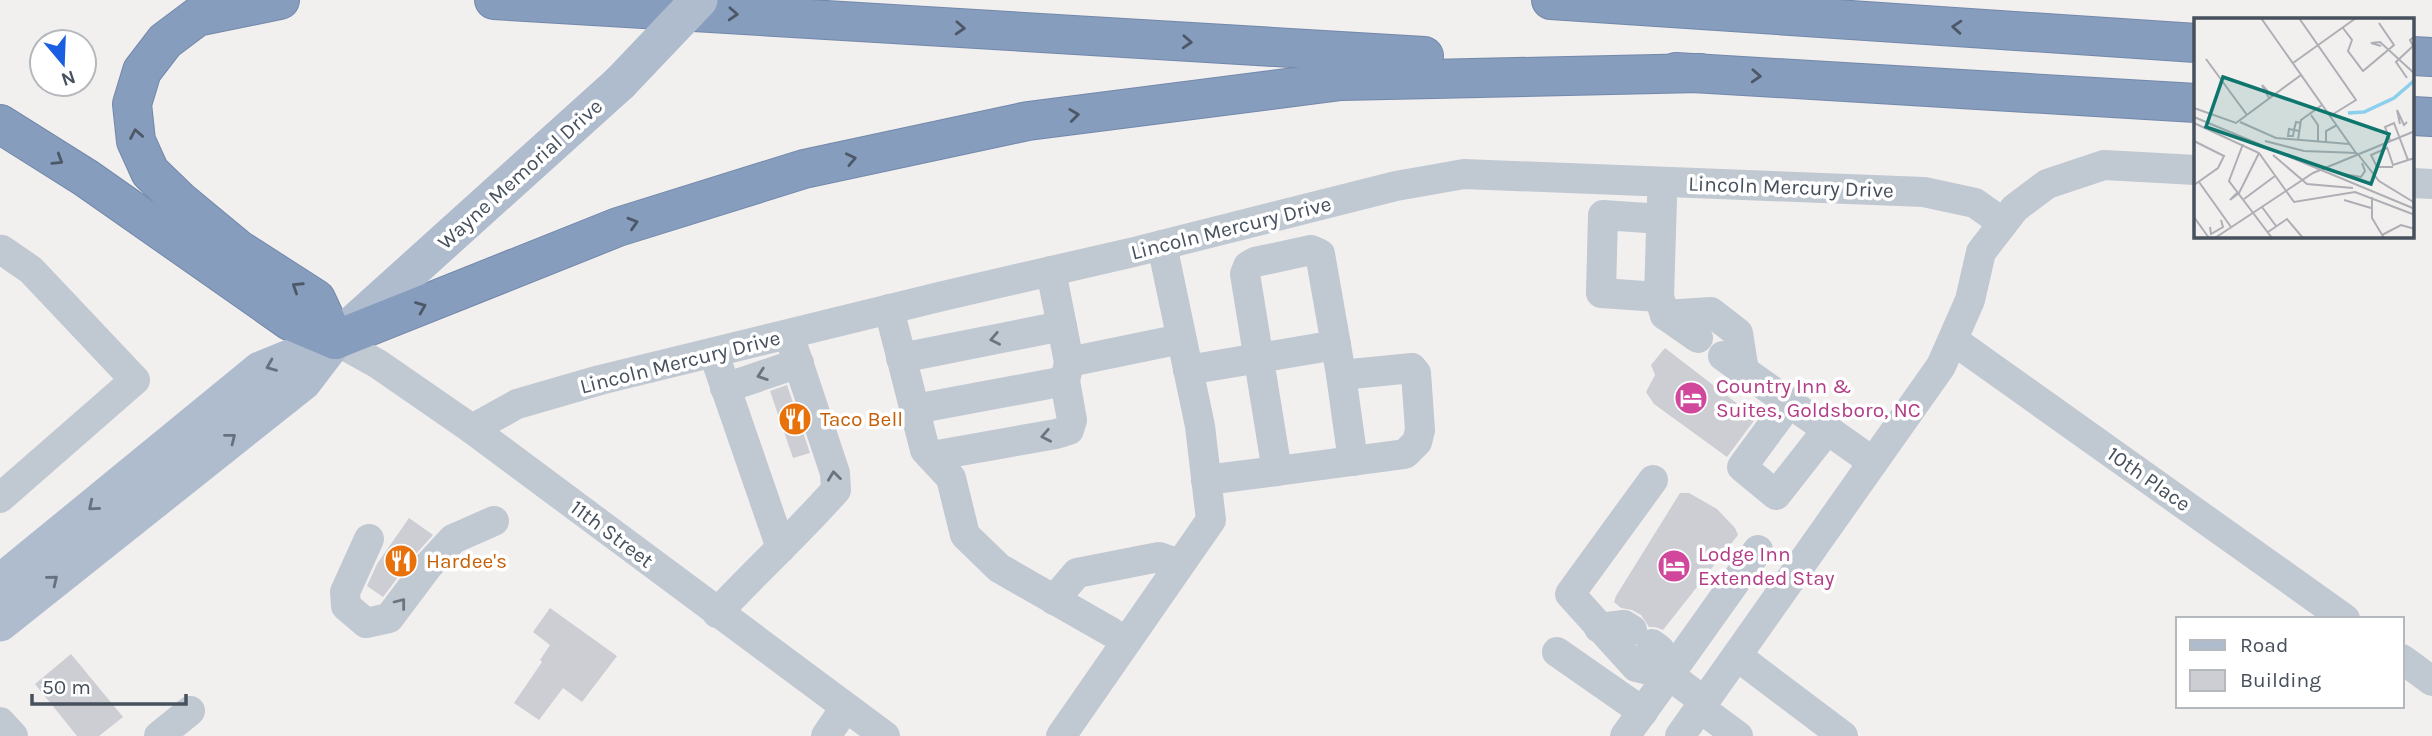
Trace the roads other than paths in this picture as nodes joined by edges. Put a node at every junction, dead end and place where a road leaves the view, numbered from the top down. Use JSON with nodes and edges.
{"nodes":[{"id":1,"x":280,"y":0,"type":"edge"},
{"id":2,"x":494,"y":0,"type":"edge"},
{"id":3,"x":699,"y":0,"type":"edge"},
{"id":4,"x":1551,"y":0,"type":"edge"},
{"id":5,"x":1943,"y":0,"type":"edge"},
{"id":6,"x":2194,"y":42,"type":"edge"},
{"id":7,"x":2194,"y":42,"type":"edge"},
{"id":8,"x":2414,"y":56,"type":"edge"},
{"id":9,"x":2432,"y":57,"type":"edge"},
{"id":10,"x":1700,"y":73,"type":"junction"},
{"id":11,"x":2194,"y":103,"type":"edge"},
{"id":12,"x":2414,"y":116,"type":"edge"},
{"id":13,"x":2432,"y":117,"type":"edge"},
{"id":14,"x":0,"y":124,"type":"edge"},
{"id":15,"x":2194,"y":170,"type":"edge"},
{"id":16,"x":1662,"y":182,"type":"junction"},
{"id":17,"x":2414,"y":183,"type":"edge"},
{"id":18,"x":2432,"y":184,"type":"edge"},
{"id":19,"x":2009,"y":215,"type":"junction"},
{"id":20,"x":1661,"y":219,"type":"junction"},
{"id":21,"x":1162,"y":245,"type":"junction"},
{"id":22,"x":0,"y":251,"type":"edge"},
{"id":23,"x":1051,"y":271,"type":"junction"},
{"id":24,"x":1662,"y":306,"type":"junction"},
{"id":25,"x":889,"y":309,"type":"junction"},
{"id":26,"x":1062,"y":326,"type":"junction"},
{"id":27,"x":789,"y":335,"type":"junction"},
{"id":28,"x":1698,"y":338,"type":"dead end"},
{"id":29,"x":1181,"y":339,"type":"junction"},
{"id":30,"x":335,"y":340,"type":"junction"},
{"id":31,"x":1953,"y":340,"type":"junction"},
{"id":32,"x":1336,"y":345,"type":"junction"},
{"id":33,"x":714,"y":354,"type":"junction"},
{"id":34,"x":1259,"y":356,"type":"junction"},
{"id":35,"x":901,"y":358,"type":"junction"},
{"id":36,"x":799,"y":363,"type":"junction"},
{"id":37,"x":1188,"y":370,"type":"junction"},
{"id":38,"x":1067,"y":371,"type":"junction"},
{"id":39,"x":1341,"y":375,"type":"junction"},
{"id":40,"x":725,"y":388,"type":"junction"},
{"id":41,"x":1789,"y":403,"type":"junction"},
{"id":42,"x":915,"y":410,"type":"junction"},
{"id":43,"x":472,"y":429,"type":"junction"},
{"id":44,"x":1827,"y":429,"type":"junction"},
{"id":45,"x":932,"y":456,"type":"junction"},
{"id":46,"x":1353,"y":461,"type":"junction"},
{"id":47,"x":1873,"y":463,"type":"junction"},
{"id":48,"x":1277,"y":471,"type":"junction"},
{"id":49,"x":1206,"y":480,"type":"junction"},
{"id":50,"x":1653,"y":480,"type":"dead end"},
{"id":51,"x":0,"y":498,"type":"edge"},
{"id":52,"x":494,"y":521,"type":"dead end"},
{"id":53,"x":369,"y":539,"type":"dead end"},
{"id":54,"x":790,"y":539,"type":"junction"},
{"id":55,"x":1758,"y":550,"type":"dead end"},
{"id":56,"x":1179,"y":564,"type":"junction"},
{"id":57,"x":0,"y":583,"type":"edge"},
{"id":58,"x":1054,"y":600,"type":"junction"},
{"id":59,"x":717,"y":613,"type":"junction"},
{"id":60,"x":2342,"y":617,"type":"edge"},
{"id":61,"x":0,"y":623,"type":"edge"},
{"id":62,"x":1600,"y":628,"type":"junction"},
{"id":63,"x":1111,"y":632,"type":"dead end"},
{"id":64,"x":1557,"y":652,"type":"dead end"},
{"id":65,"x":1737,"y":656,"type":"junction"},
{"id":66,"x":2404,"y":660,"type":"edge"},
{"id":67,"x":1669,"y":674,"type":"junction"},
{"id":68,"x":2432,"y":681,"type":"edge"},
{"id":69,"x":1702,"y":705,"type":"junction"},
{"id":70,"x":845,"y":708,"type":"junction"},
{"id":71,"x":190,"y":711,"type":"dead end"},
{"id":72,"x":1643,"y":712,"type":"junction"},
{"id":73,"x":159,"y":736,"type":"edge"},
{"id":74,"x":826,"y":736,"type":"edge"},
{"id":75,"x":885,"y":736,"type":"edge"},
{"id":76,"x":1061,"y":736,"type":"edge"},
{"id":77,"x":1625,"y":736,"type":"edge"},
{"id":78,"x":1680,"y":736,"type":"edge"},
{"id":79,"x":1738,"y":736,"type":"edge"},
{"id":80,"x":1843,"y":736,"type":"edge"}],
"edges":[{"from":30,"to":1,"type":"highway","one_way":true},
{"from":2,"to":10,"type":"highway","one_way":true},
{"from":3,"to":30,"type":"main road","name":"Wayne Memorial Drive","bridge":true},
{"from":6,"to":4,"type":"highway","one_way":true},
{"from":5,"to":7,"type":"highway"},
{"from":8,"to":9,"type":"highway"},
{"from":10,"to":11,"type":"highway","one_way":true},
{"from":30,"to":10,"type":"highway","one_way":true},
{"from":12,"to":13,"type":"highway"},
{"from":14,"to":30,"type":"highway","one_way":true},
{"from":15,"to":19,"type":"street"},
{"from":16,"to":19,"type":"street","name":"Lincoln Mercury Drive"},
{"from":16,"to":20,"type":"street"},
{"from":16,"to":21,"type":"street","name":"Lincoln Mercury Drive"},
{"from":17,"to":18,"type":"street"},
{"from":19,"to":31,"type":"street"},
{"from":20,"to":24,"type":"street"},
{"from":20,"to":24,"type":"street"},
{"from":21,"to":23,"type":"street","name":"Lincoln Mercury Drive"},
{"from":21,"to":29,"type":"street"},
{"from":22,"to":51,"type":"street"},
{"from":23,"to":25,"type":"street","name":"Lincoln Mercury Drive"},
{"from":23,"to":26,"type":"street"},
{"from":24,"to":28,"type":"street"},
{"from":24,"to":41,"type":"street"},
{"from":25,"to":27,"type":"street","name":"Lincoln Mercury Drive"},
{"from":25,"to":35,"type":"street"},
{"from":26,"to":35,"type":"street","one_way":true},
{"from":26,"to":38,"type":"street"},
{"from":27,"to":33,"type":"street","name":"Lincoln Mercury Drive"},
{"from":27,"to":36,"type":"street"},
{"from":29,"to":37,"type":"street"},
{"from":29,"to":38,"type":"street"},
{"from":30,"to":43,"type":"street","name":"11th Street"},
{"from":30,"to":57,"type":"main road","name":"Wayne Memorial Drive","one_way":true},
{"from":61,"to":30,"type":"main road","name":"Wayne Memorial Drive","one_way":true},
{"from":31,"to":47,"type":"street"},
{"from":31,"to":60,"type":"street","name":"10th Place"},
{"from":32,"to":34,"type":"street"},
{"from":32,"to":34,"type":"street"},
{"from":32,"to":39,"type":"street"},
{"from":33,"to":40,"type":"street"},
{"from":33,"to":43,"type":"street","name":"Lincoln Mercury Drive"},
{"from":34,"to":37,"type":"street"},
{"from":34,"to":48,"type":"street"},
{"from":35,"to":42,"type":"street"},
{"from":36,"to":40,"type":"street","one_way":true},
{"from":54,"to":36,"type":"street","one_way":true},
{"from":37,"to":49,"type":"street"},
{"from":38,"to":42,"type":"street"},
{"from":38,"to":45,"type":"street","one_way":true},
{"from":39,"to":46,"type":"street"},
{"from":39,"to":46,"type":"street"},
{"from":40,"to":54,"type":"street"},
{"from":41,"to":44,"type":"street"},
{"from":41,"to":44,"type":"street"},
{"from":42,"to":45,"type":"street"},
{"from":43,"to":59,"type":"street","name":"11th Street"},
{"from":44,"to":47,"type":"street"},
{"from":45,"to":58,"type":"street"},
{"from":46,"to":48,"type":"street"},
{"from":47,"to":65,"type":"street"},
{"from":48,"to":49,"type":"street"},
{"from":49,"to":56,"type":"street"},
{"from":50,"to":62,"type":"street"},
{"from":53,"to":52,"type":"street","one_way":true},
{"from":54,"to":59,"type":"street"},
{"from":55,"to":67,"type":"street"},
{"from":56,"to":58,"type":"street"},
{"from":56,"to":76,"type":"street"},
{"from":58,"to":63,"type":"street"},
{"from":59,"to":70,"type":"street","name":"11th Street"},
{"from":62,"to":67,"type":"street"},
{"from":62,"to":67,"type":"street"},
{"from":64,"to":72,"type":"street"},
{"from":65,"to":69,"type":"street"},
{"from":65,"to":80,"type":"street"},
{"from":66,"to":68,"type":"street"},
{"from":67,"to":69,"type":"street"},
{"from":67,"to":72,"type":"street"},
{"from":69,"to":78,"type":"street"},
{"from":69,"to":79,"type":"street"},
{"from":70,"to":74,"type":"street"},
{"from":70,"to":75,"type":"street","name":"11th Street"},
{"from":71,"to":73,"type":"street"},
{"from":72,"to":77,"type":"street"}]}
